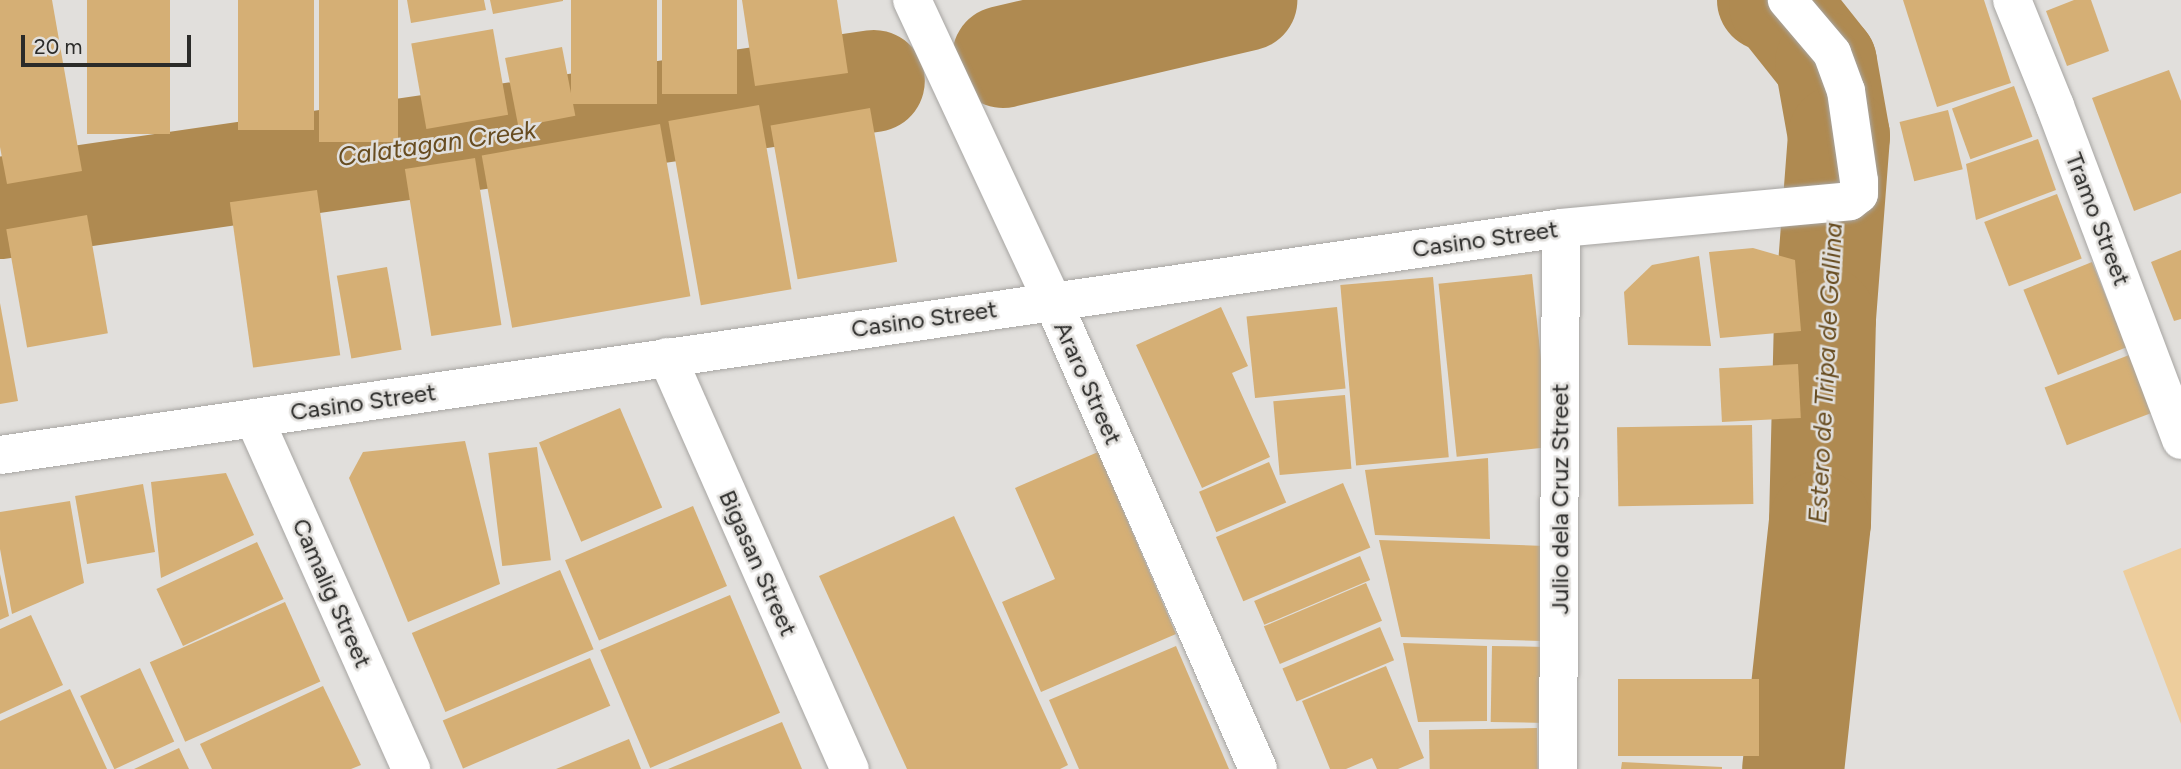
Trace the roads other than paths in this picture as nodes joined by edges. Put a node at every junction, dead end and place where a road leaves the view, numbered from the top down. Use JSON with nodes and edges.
{"nodes":[{"id":1,"x":912,"y":0,"type":"edge"},
{"id":2,"x":1787,"y":0,"type":"edge"},
{"id":3,"x":2012,"y":0,"type":"edge"},
{"id":4,"x":1561,"y":228,"type":"junction"},
{"id":5,"x":1052,"y":300,"type":"junction"},
{"id":6,"x":667,"y":357,"type":"junction"},
{"id":7,"x":254,"y":418,"type":"junction"},
{"id":8,"x":2181,"y":440,"type":"edge"},
{"id":9,"x":0,"y":455,"type":"edge"},
{"id":10,"x":411,"y":769,"type":"edge"},
{"id":11,"x":850,"y":769,"type":"edge"},
{"id":12,"x":1258,"y":769,"type":"edge"},
{"id":13,"x":1558,"y":769,"type":"edge"}],
"edges":[{"from":1,"to":5,"type":"street","name":"Araro Street"},
{"from":2,"to":4,"type":"street","name":"Casino Street"},
{"from":3,"to":8,"type":"street","name":"Tramo Street"},
{"from":4,"to":5,"type":"street","name":"Casino Street"},
{"from":4,"to":13,"type":"street","name":"Julio dela Cruz Street"},
{"from":5,"to":6,"type":"street","name":"Casino Street"},
{"from":5,"to":12,"type":"street","name":"Araro Street"},
{"from":6,"to":7,"type":"street","name":"Casino Street"},
{"from":6,"to":11,"type":"street","name":"Bigasan Street"},
{"from":7,"to":9,"type":"street","name":"Casino Street"},
{"from":7,"to":10,"type":"street","name":"Camalig Street"}]}
